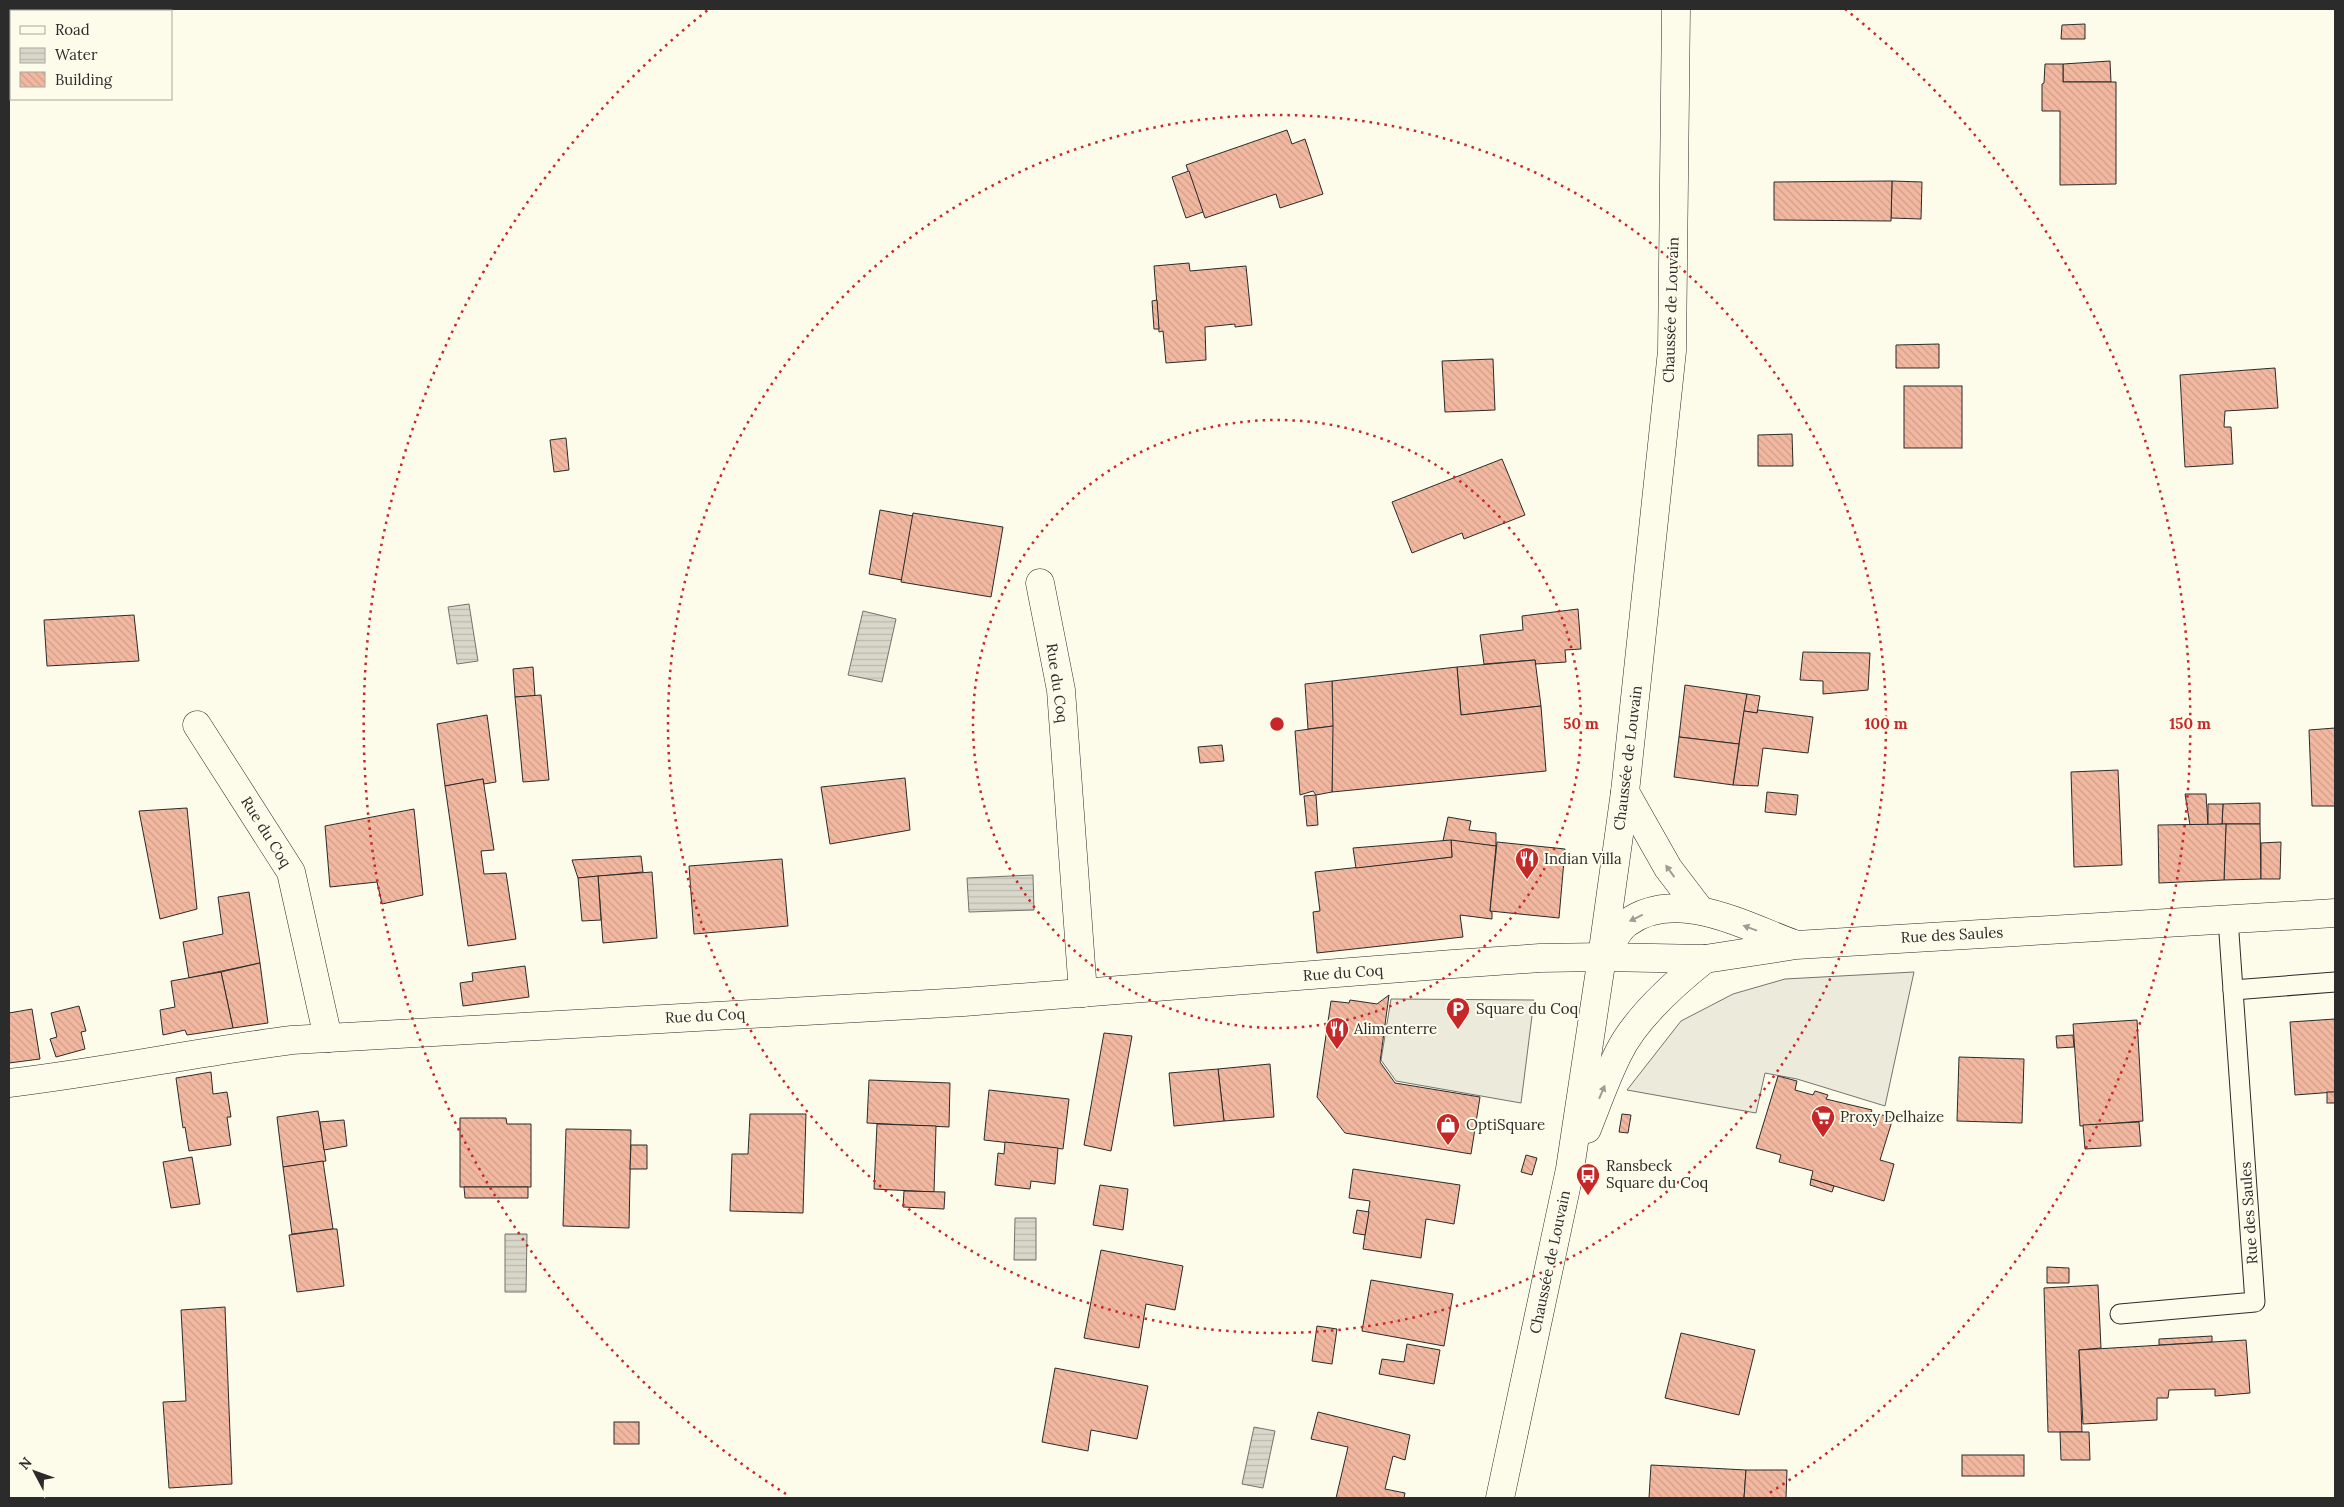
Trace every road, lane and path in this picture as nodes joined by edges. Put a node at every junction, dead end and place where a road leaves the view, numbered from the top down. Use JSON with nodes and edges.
{"nodes":[{"id":1,"x":1676,"y":9,"type":"edge"},
{"id":2,"x":1040,"y":583,"type":"dead end"},
{"id":3,"x":197,"y":725,"type":"dead end"},
{"id":4,"x":1625,"y":792,"type":"junction"},
{"id":5,"x":1700,"y":910,"type":"junction"},
{"id":6,"x":2335,"y":912,"type":"edge"},
{"id":7,"x":2228,"y":919,"type":"junction"},
{"id":8,"x":1796,"y":945,"type":"junction"},
{"id":9,"x":1602,"y":957,"type":"junction"},
{"id":10,"x":1706,"y":958,"type":"junction"},
{"id":11,"x":2335,"y":982,"type":"edge"},
{"id":12,"x":2233,"y":990,"type":"junction"},
{"id":13,"x":1083,"y":993,"type":"junction"},
{"id":14,"x":328,"y":1038,"type":"junction"},
{"id":15,"x":9,"y":1083,"type":"edge"},
{"id":16,"x":1570,"y":1169,"type":"junction"},
{"id":17,"x":2120,"y":1314,"type":"dead end"},
{"id":18,"x":1500,"y":1498,"type":"edge"}],
"edges":[{"from":1,"to":4,"type":"street","name":"Chaussée de Louvain"},
{"from":2,"to":13,"type":"street","name":"Rue du Coq"},
{"from":3,"to":14,"type":"street","name":"Rue du Coq"},
{"from":5,"to":4,"type":"street","one_way":true},
{"from":4,"to":9,"type":"street","name":"Chaussée de Louvain"},
{"from":8,"to":5,"type":"street","name":"Rue des Saules","one_way":true},
{"from":5,"to":9,"type":"street","name":"Rue des Saules","one_way":true},
{"from":6,"to":7,"type":"street","name":"Rue des Saules"},
{"from":7,"to":8,"type":"street","name":"Rue des Saules"},
{"from":7,"to":12,"type":"lane","name":"Rue des Saules"},
{"from":8,"to":10,"type":"street","name":"Rue des Saules"},
{"from":9,"to":10,"type":"street","name":"Rue des Saules"},
{"from":9,"to":13,"type":"street","name":"Rue du Coq"},
{"from":9,"to":16,"type":"street","name":"Chaussée de Louvain"},
{"from":16,"to":10,"type":"street","one_way":true},
{"from":11,"to":12,"type":"lane"},
{"from":12,"to":17,"type":"lane","name":"Rue des Saules"},
{"from":13,"to":14,"type":"street","name":"Rue du Coq"},
{"from":14,"to":15,"type":"street","name":"Rue du Coq"},
{"from":16,"to":18,"type":"street","name":"Chaussée de Louvain"}]}
